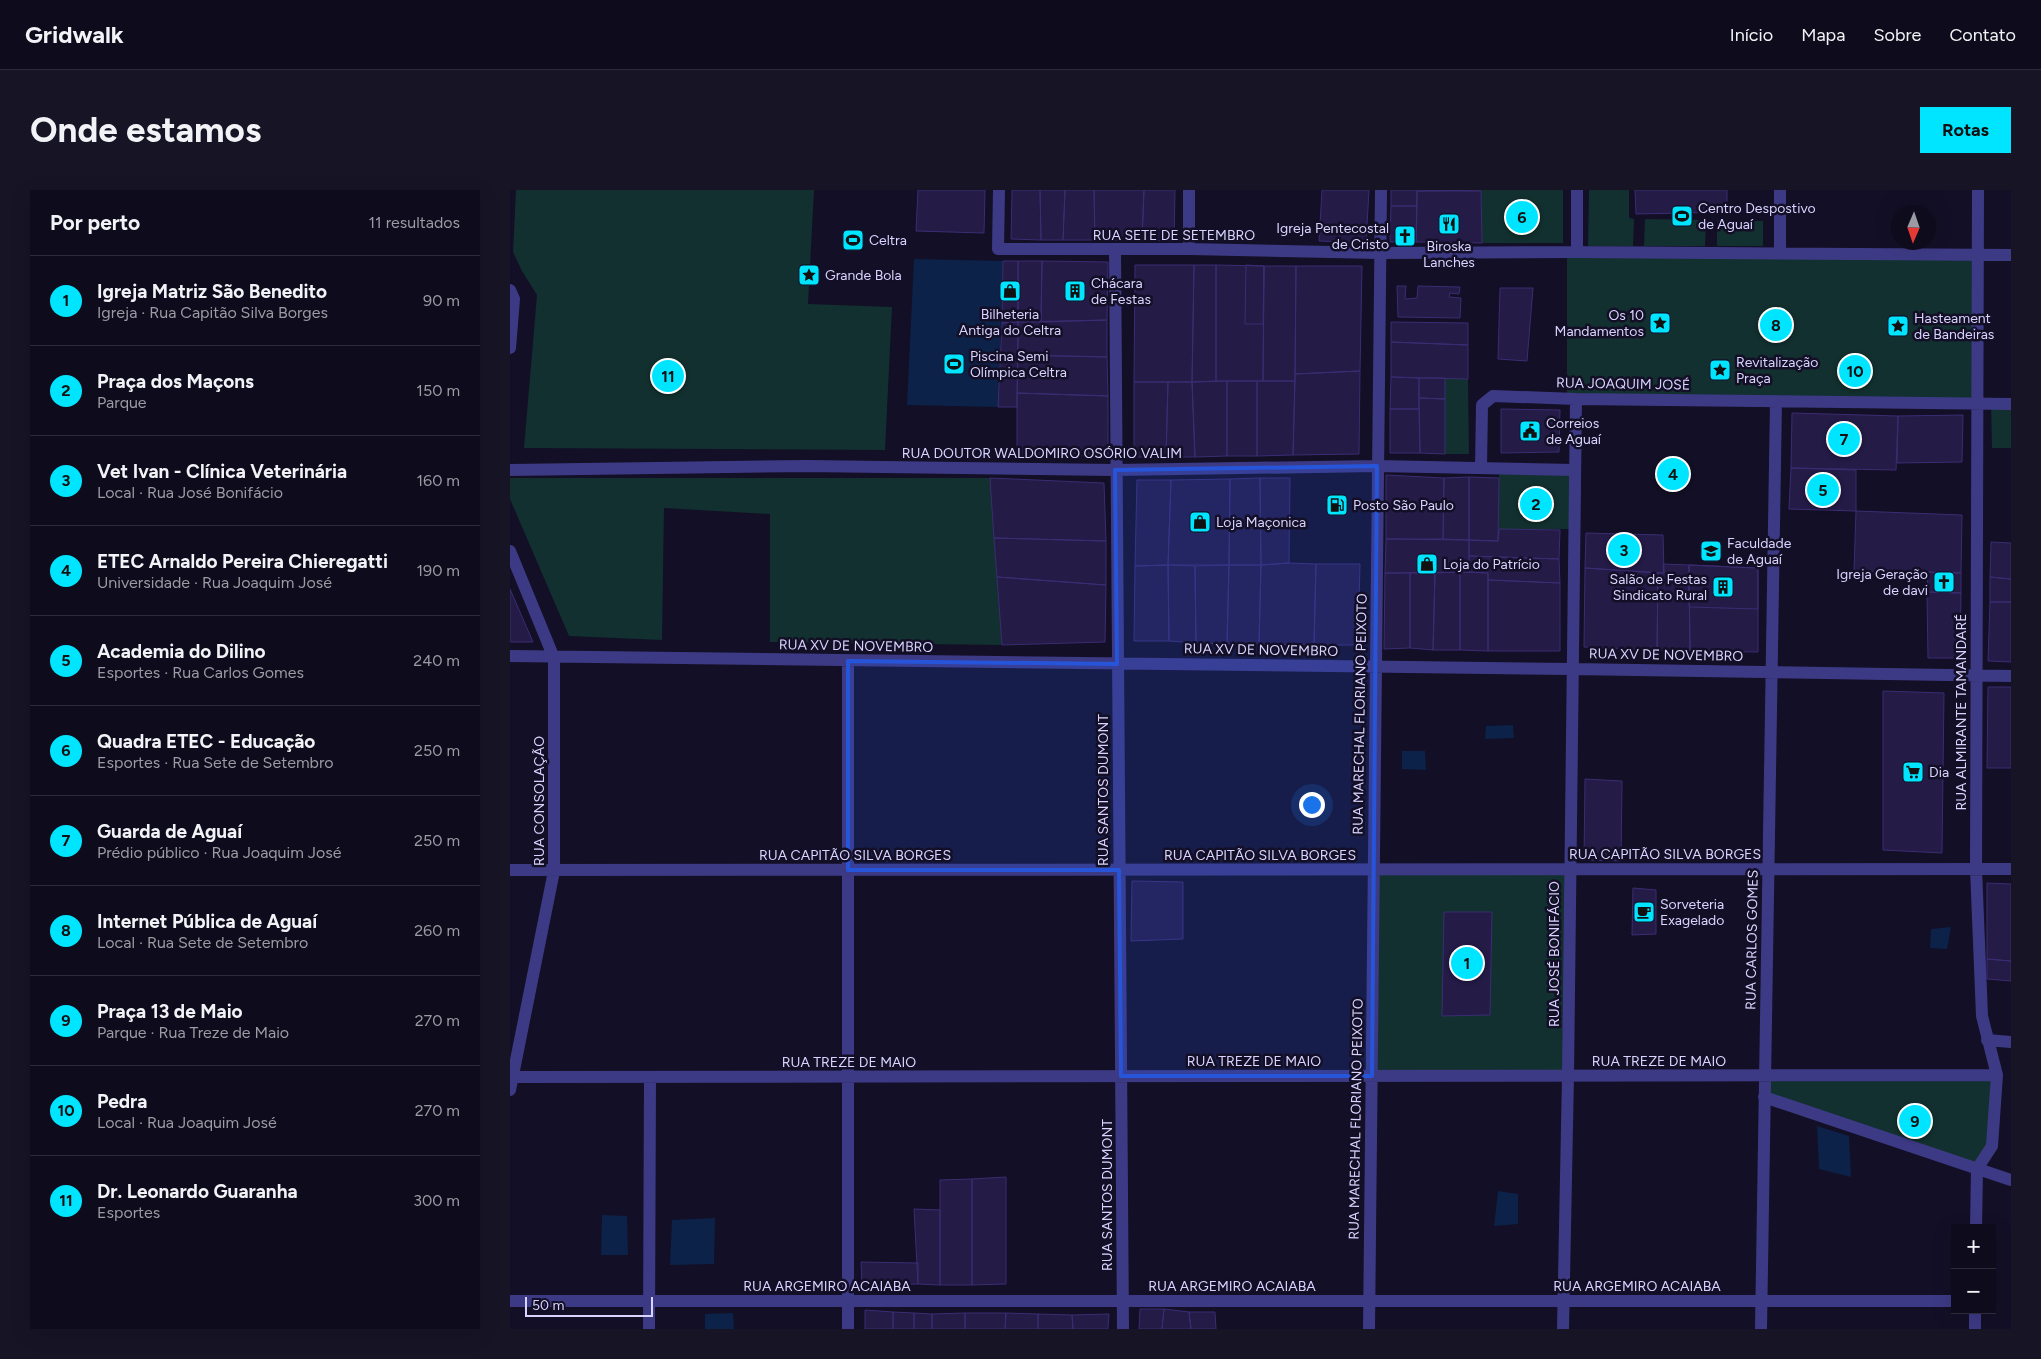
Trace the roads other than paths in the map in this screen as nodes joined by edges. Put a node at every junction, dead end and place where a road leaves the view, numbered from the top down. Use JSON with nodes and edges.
{"nodes":[{"id":1,"x":999,"y":190,"type":"edge"},
{"id":2,"x":1189,"y":190,"type":"edge"},
{"id":3,"x":1381,"y":190,"type":"edge"},
{"id":4,"x":1577,"y":190,"type":"edge"},
{"id":5,"x":1780,"y":190,"type":"edge"},
{"id":6,"x":1978,"y":190,"type":"edge"},
{"id":7,"x":1189,"y":249,"type":"junction"},
{"id":8,"x":1115,"y":250,"type":"junction"},
{"id":9,"x":1577,"y":252,"type":"junction"},
{"id":10,"x":1380,"y":253,"type":"junction"},
{"id":11,"x":1780,"y":254,"type":"junction"},
{"id":12,"x":1977,"y":254,"type":"junction"},
{"id":13,"x":2011,"y":255,"type":"edge"},
{"id":14,"x":510,"y":290,"type":"edge"},
{"id":15,"x":510,"y":348,"type":"edge"},
{"id":16,"x":1576,"y":399,"type":"junction"},
{"id":17,"x":1776,"y":401,"type":"junction"},
{"id":18,"x":1978,"y":404,"type":"junction"},
{"id":19,"x":2011,"y":404,"type":"edge"},
{"id":20,"x":1377,"y":466,"type":"junction"},
{"id":21,"x":1481,"y":468,"type":"junction"},
{"id":22,"x":510,"y":470,"type":"edge"},
{"id":23,"x":1115,"y":470,"type":"junction"},
{"id":24,"x":1574,"y":470,"type":"junction"},
{"id":25,"x":510,"y":551,"type":"edge"},
{"id":26,"x":510,"y":656,"type":"edge"},
{"id":27,"x":554,"y":658,"type":"junction"},
{"id":28,"x":848,"y":661,"type":"junction"},
{"id":29,"x":1117,"y":664,"type":"junction"},
{"id":30,"x":1376,"y":667,"type":"junction"},
{"id":31,"x":1572,"y":669,"type":"junction"},
{"id":32,"x":1772,"y":672,"type":"junction"},
{"id":33,"x":1976,"y":676,"type":"junction"},
{"id":34,"x":2011,"y":676,"type":"edge"},
{"id":35,"x":1570,"y":869,"type":"junction"},
{"id":36,"x":1768,"y":869,"type":"junction"},
{"id":37,"x":1976,"y":869,"type":"junction"},
{"id":38,"x":2011,"y":869,"type":"edge"},
{"id":39,"x":510,"y":870,"type":"edge"},
{"id":40,"x":554,"y":870,"type":"junction"},
{"id":41,"x":848,"y":870,"type":"junction"},
{"id":42,"x":1119,"y":870,"type":"junction"},
{"id":43,"x":1374,"y":870,"type":"junction"},
{"id":44,"x":1987,"y":1040,"type":"junction"},
{"id":45,"x":2011,"y":1042,"type":"edge"},
{"id":46,"x":1998,"y":1075,"type":"junction"},
{"id":47,"x":1121,"y":1076,"type":"junction"},
{"id":48,"x":1372,"y":1076,"type":"junction"},
{"id":49,"x":1568,"y":1076,"type":"junction"},
{"id":50,"x":1765,"y":1076,"type":"junction"},
{"id":51,"x":511,"y":1077,"type":"edge"},
{"id":52,"x":650,"y":1077,"type":"junction"},
{"id":53,"x":848,"y":1077,"type":"junction"},
{"id":54,"x":510,"y":1090,"type":"edge"},
{"id":55,"x":1764,"y":1097,"type":"junction"},
{"id":56,"x":1977,"y":1168,"type":"junction"},
{"id":57,"x":2011,"y":1180,"type":"edge"},
{"id":58,"x":1976,"y":1224,"type":"edge"},
{"id":59,"x":510,"y":1301,"type":"edge"},
{"id":60,"x":649,"y":1301,"type":"junction"},
{"id":61,"x":848,"y":1301,"type":"junction"},
{"id":62,"x":1123,"y":1301,"type":"junction"},
{"id":63,"x":1369,"y":1301,"type":"junction"},
{"id":64,"x":1564,"y":1301,"type":"junction"},
{"id":65,"x":1761,"y":1301,"type":"junction"},
{"id":66,"x":1951,"y":1301,"type":"edge"},
{"id":67,"x":1975,"y":1314,"type":"edge"},
{"id":68,"x":649,"y":1329,"type":"edge"},
{"id":69,"x":848,"y":1329,"type":"edge"},
{"id":70,"x":1123,"y":1329,"type":"edge"},
{"id":71,"x":1369,"y":1329,"type":"edge"},
{"id":72,"x":1564,"y":1329,"type":"edge"},
{"id":73,"x":1761,"y":1329,"type":"edge"},
{"id":74,"x":1975,"y":1329,"type":"edge"}],
"edges":[{"from":1,"to":8,"type":"street","name":"RUA SETE DE SETEMBRO"},
{"from":2,"to":7,"type":"street"},
{"from":3,"to":10,"type":"street","name":"RUA MARECHAL FLORIANO PEIXOTO"},
{"from":4,"to":9,"type":"street"},
{"from":5,"to":11,"type":"street"},
{"from":6,"to":12,"type":"street","name":"RUA ALMIRANTE TAMANDARÉ"},
{"from":7,"to":8,"type":"street","name":"RUA SETE DE SETEMBRO"},
{"from":7,"to":10,"type":"street","name":"RUA SETE DE SETEMBRO"},
{"from":8,"to":23,"type":"street","name":"RUA SANTOS DUMONT"},
{"from":9,"to":10,"type":"street","name":"RUA SETE DE SETEMBRO"},
{"from":9,"to":11,"type":"street","name":"RUA SETE DE SETEMBRO"},
{"from":10,"to":20,"type":"street","name":"RUA MARECHAL FLORIANO PEIXOTO"},
{"from":11,"to":12,"type":"street","name":"RUA SETE DE SETEMBRO"},
{"from":12,"to":13,"type":"street","name":"RUA SETE DE SETEMBRO"},
{"from":12,"to":18,"type":"street","name":"RUA ALMIRANTE TAMANDARÉ"},
{"from":14,"to":15,"type":"street"},
{"from":16,"to":17,"type":"street","name":"RUA JOAQUIM JOSÉ"},
{"from":16,"to":21,"type":"street","name":"RUA JOAQUIM JOSÉ"},
{"from":16,"to":24,"type":"street","name":"RUA JOSÉ BONIFÁCIO"},
{"from":17,"to":18,"type":"street","name":"RUA JOAQUIM JOSÉ"},
{"from":17,"to":32,"type":"street","name":"RUA CARLOS GOMES"},
{"from":18,"to":19,"type":"street","name":"RUA JOAQUIM JOSÉ"},
{"from":18,"to":33,"type":"street","name":"RUA ALMIRANTE TAMANDARÉ"},
{"from":20,"to":21,"type":"street","name":"RUA DOUTOR WALDOMIRO OSÓRIO VALIM"},
{"from":20,"to":23,"type":"street","name":"RUA DOUTOR WALDOMIRO OSÓRIO VALIM"},
{"from":20,"to":30,"type":"street","name":"RUA MARECHAL FLORIANO PEIXOTO"},
{"from":21,"to":24,"type":"street","name":"RUA DOUTOR WALDOMIRO OSÓRIO VALIM"},
{"from":22,"to":23,"type":"street","name":"RUA DOUTOR WALDOMIRO OSÓRIO VALIM"},
{"from":23,"to":29,"type":"street","name":"RUA SANTOS DUMONT"},
{"from":24,"to":31,"type":"street","name":"RUA JOSÉ BONIFÁCIO"},
{"from":25,"to":27,"type":"street"},
{"from":26,"to":27,"type":"street","name":"RUA XV DE NOVEMBRO"},
{"from":27,"to":28,"type":"street","name":"RUA XV DE NOVEMBRO"},
{"from":27,"to":40,"type":"street","name":"RUA CONSOLAÇÃO"},
{"from":28,"to":29,"type":"street","name":"RUA XV DE NOVEMBRO"},
{"from":28,"to":41,"type":"street"},
{"from":29,"to":30,"type":"street","name":"RUA XV DE NOVEMBRO"},
{"from":29,"to":42,"type":"street","name":"RUA SANTOS DUMONT"},
{"from":30,"to":31,"type":"street","name":"RUA XV DE NOVEMBRO"},
{"from":30,"to":43,"type":"street","name":"RUA MARECHAL FLORIANO PEIXOTO"},
{"from":31,"to":32,"type":"street","name":"RUA XV DE NOVEMBRO"},
{"from":31,"to":35,"type":"street","name":"RUA JOSÉ BONIFÁCIO"},
{"from":32,"to":33,"type":"street","name":"RUA XV DE NOVEMBRO"},
{"from":32,"to":36,"type":"street","name":"RUA CARLOS GOMES"},
{"from":33,"to":34,"type":"street","name":"RUA XV DE NOVEMBRO"},
{"from":33,"to":37,"type":"street","name":"RUA ALMIRANTE TAMANDARÉ"},
{"from":35,"to":36,"type":"street","name":"RUA CAPITÃO SILVA BORGES"},
{"from":35,"to":43,"type":"street","name":"RUA CAPITÃO SILVA BORGES"},
{"from":35,"to":49,"type":"street","name":"RUA JOSÉ BONIFÁCIO"},
{"from":36,"to":37,"type":"street","name":"RUA CAPITÃO SILVA BORGES"},
{"from":36,"to":50,"type":"street","name":"RUA CARLOS GOMES"},
{"from":37,"to":38,"type":"street","name":"RUA CAPITÃO SILVA BORGES"},
{"from":37,"to":44,"type":"street","name":"RUA ALMIRANTE TAMANDARÉ"},
{"from":39,"to":40,"type":"street","name":"RUA CAPITÃO SILVA BORGES"},
{"from":40,"to":41,"type":"street","name":"RUA CAPITÃO SILVA BORGES"},
{"from":40,"to":51,"type":"street","name":"RUA CONSOLAÇÃO"},
{"from":41,"to":42,"type":"street","name":"RUA CAPITÃO SILVA BORGES"},
{"from":41,"to":53,"type":"street"},
{"from":42,"to":43,"type":"street","name":"RUA CAPITÃO SILVA BORGES"},
{"from":42,"to":47,"type":"street","name":"RUA SANTOS DUMONT"},
{"from":43,"to":48,"type":"street","name":"RUA MARECHAL FLORIANO PEIXOTO"},
{"from":44,"to":45,"type":"street"},
{"from":44,"to":46,"type":"street","name":"RUA ALMIRANTE TAMANDARÉ"},
{"from":46,"to":50,"type":"street","name":"RUA TREZE DE MAIO"},
{"from":46,"to":56,"type":"street","name":"RUA ALMIRANTE TAMANDARÉ"},
{"from":47,"to":48,"type":"street","name":"RUA TREZE DE MAIO"},
{"from":47,"to":53,"type":"street","name":"RUA TREZE DE MAIO"},
{"from":47,"to":62,"type":"street","name":"RUA SANTOS DUMONT"},
{"from":48,"to":49,"type":"street","name":"RUA TREZE DE MAIO"},
{"from":48,"to":63,"type":"street","name":"RUA MARECHAL FLORIANO PEIXOTO"},
{"from":49,"to":50,"type":"street","name":"RUA TREZE DE MAIO"},
{"from":49,"to":64,"type":"street","name":"RUA JOSÉ BONIFÁCIO"},
{"from":50,"to":55,"type":"street","name":"RUA CARLOS GOMES"},
{"from":51,"to":52,"type":"street","name":"RUA TREZE DE MAIO"},
{"from":51,"to":54,"type":"street","name":"RUA CONSOLAÇÃO"},
{"from":52,"to":53,"type":"street","name":"RUA TREZE DE MAIO"},
{"from":52,"to":60,"type":"street"},
{"from":53,"to":61,"type":"street"},
{"from":55,"to":56,"type":"street"},
{"from":55,"to":65,"type":"street","name":"RUA CARLOS GOMES"},
{"from":56,"to":57,"type":"street"},
{"from":56,"to":58,"type":"street"},
{"from":59,"to":60,"type":"street","name":"RUA ARGEMIRO ACAIABA"},
{"from":60,"to":61,"type":"street","name":"RUA ARGEMIRO ACAIABA"},
{"from":60,"to":68,"type":"street"},
{"from":61,"to":62,"type":"street","name":"RUA ARGEMIRO ACAIABA"},
{"from":61,"to":69,"type":"street"},
{"from":62,"to":63,"type":"street","name":"RUA ARGEMIRO ACAIABA"},
{"from":62,"to":70,"type":"street","name":"RUA SANTOS DUMONT"},
{"from":63,"to":64,"type":"street","name":"RUA ARGEMIRO ACAIABA"},
{"from":63,"to":71,"type":"street","name":"RUA MARECHAL FLORIANO PEIXOTO"},
{"from":64,"to":65,"type":"street","name":"RUA ARGEMIRO ACAIABA"},
{"from":64,"to":72,"type":"street","name":"RUA JOSÉ BONIFÁCIO"},
{"from":65,"to":66,"type":"street","name":"RUA ARGEMIRO ACAIABA"},
{"from":65,"to":73,"type":"street","name":"RUA CARLOS GOMES"},
{"from":67,"to":74,"type":"street"}]}
